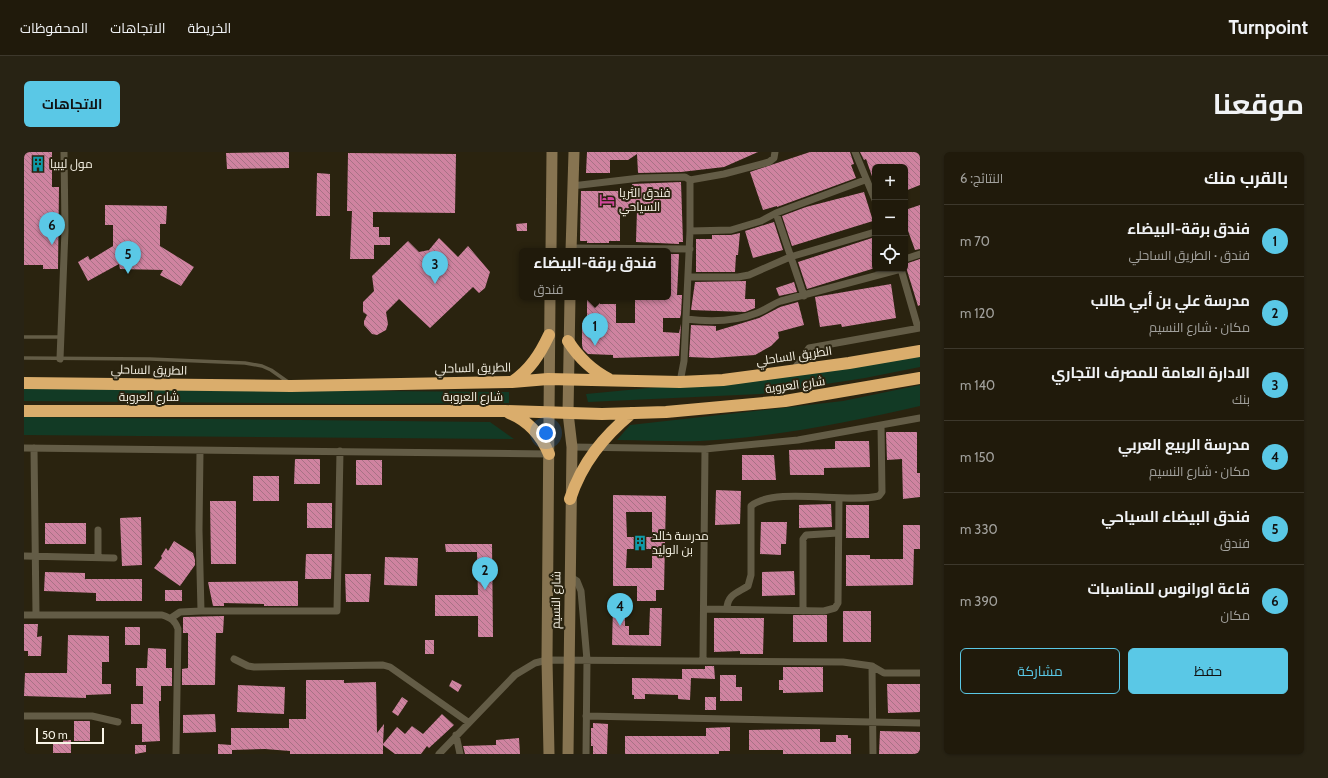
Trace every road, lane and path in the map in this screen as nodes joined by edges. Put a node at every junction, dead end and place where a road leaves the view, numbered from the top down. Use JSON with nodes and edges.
{"nodes":[{"id":1,"x":64,"y":152,"type":"edge"},
{"id":2,"x":552,"y":152,"type":"edge"},
{"id":3,"x":574,"y":152,"type":"edge"},
{"id":4,"x":775,"y":152,"type":"edge"},
{"id":5,"x":854,"y":152,"type":"edge"},
{"id":6,"x":690,"y":180,"type":"junction"},
{"id":7,"x":865,"y":180,"type":"junction"},
{"id":8,"x":572,"y":186,"type":"junction"},
{"id":9,"x":872,"y":194,"type":"edge"},
{"id":10,"x":776,"y":213,"type":"junction"},
{"id":11,"x":690,"y":231,"type":"junction"},
{"id":12,"x":872,"y":233,"type":"edge"},
{"id":13,"x":551,"y":248,"type":"edge"},
{"id":14,"x":571,"y":248,"type":"edge"},
{"id":15,"x":671,"y":249,"type":"edge"},
{"id":16,"x":690,"y":249,"type":"junction"},
{"id":17,"x":920,"y":254,"type":"edge"},
{"id":18,"x":790,"y":257,"type":"junction"},
{"id":19,"x":908,"y":258,"type":"edge"},
{"id":20,"x":890,"y":272,"type":"edge"},
{"id":21,"x":902,"y":272,"type":"edge"},
{"id":22,"x":689,"y":277,"type":"junction"},
{"id":23,"x":804,"y":296,"type":"junction"},
{"id":24,"x":550,"y":300,"type":"edge"},
{"id":25,"x":570,"y":300,"type":"edge"},
{"id":26,"x":686,"y":319,"type":"junction"},
{"id":27,"x":919,"y":328,"type":"edge"},
{"id":28,"x":549,"y":335,"type":"junction"},
{"id":29,"x":24,"y":337,"type":"edge"},
{"id":30,"x":60,"y":337,"type":"junction"},
{"id":31,"x":568,"y":341,"type":"junction"},
{"id":32,"x":920,"y":351,"type":"edge"},
{"id":33,"x":24,"y":358,"type":"edge"},
{"id":34,"x":60,"y":359,"type":"junction"},
{"id":35,"x":793,"y":371,"type":"junction"},
{"id":36,"x":920,"y":378,"type":"edge"},
{"id":37,"x":548,"y":379,"type":"junction"},
{"id":38,"x":611,"y":379,"type":"junction"},
{"id":39,"x":568,"y":380,"type":"junction"},
{"id":40,"x":512,"y":382,"type":"junction"},
{"id":41,"x":680,"y":382,"type":"junction"},
{"id":42,"x":24,"y":383,"type":"edge"},
{"id":43,"x":292,"y":386,"type":"junction"},
{"id":44,"x":24,"y":411,"type":"edge"},
{"id":45,"x":505,"y":411,"type":"junction"},
{"id":46,"x":549,"y":413,"type":"junction"},
{"id":47,"x":568,"y":413,"type":"junction"},
{"id":48,"x":632,"y":413,"type":"junction"},
{"id":49,"x":920,"y":418,"type":"edge"},
{"id":50,"x":881,"y":425,"type":"junction"},
{"id":51,"x":572,"y":447,"type":"junction"},
{"id":52,"x":597,"y":447,"type":"junction"},
{"id":53,"x":24,"y":448,"type":"edge"},
{"id":54,"x":34,"y":448,"type":"junction"},
{"id":55,"x":705,"y":449,"type":"junction"},
{"id":56,"x":200,"y":451,"type":"junction"},
{"id":57,"x":340,"y":451,"type":"junction"},
{"id":58,"x":549,"y":454,"type":"junction"},
{"id":59,"x":839,"y":498,"type":"junction"},
{"id":60,"x":570,"y":499,"type":"junction"},
{"id":61,"x":98,"y":530,"type":"dead end"},
{"id":62,"x":838,"y":533,"type":"junction"},
{"id":63,"x":24,"y":556,"type":"edge"},
{"id":64,"x":35,"y":556,"type":"junction"},
{"id":65,"x":98,"y":557,"type":"junction"},
{"id":66,"x":114,"y":558,"type":"dead end"},
{"id":67,"x":569,"y":576,"type":"junction"},
{"id":68,"x":704,"y":609,"type":"junction"},
{"id":69,"x":727,"y":609,"type":"junction"},
{"id":70,"x":201,"y":610,"type":"junction"},
{"id":71,"x":803,"y":611,"type":"junction"},
{"id":72,"x":36,"y":614,"type":"junction"},
{"id":73,"x":24,"y":615,"type":"edge"},
{"id":74,"x":170,"y":618,"type":"junction"},
{"id":75,"x":234,"y":658,"type":"dead end"},
{"id":76,"x":547,"y":660,"type":"junction"},
{"id":77,"x":568,"y":660,"type":"junction"},
{"id":78,"x":587,"y":660,"type":"junction"},
{"id":79,"x":703,"y":661,"type":"junction"},
{"id":80,"x":872,"y":666,"type":"junction"},
{"id":81,"x":920,"y":673,"type":"edge"},
{"id":82,"x":24,"y":716,"type":"edge"},
{"id":83,"x":586,"y":716,"type":"junction"},
{"id":84,"x":873,"y":721,"type":"junction"},
{"id":85,"x":118,"y":722,"type":"dead end"},
{"id":86,"x":468,"y":722,"type":"junction"},
{"id":87,"x":920,"y":723,"type":"edge"},
{"id":88,"x":456,"y":735,"type":"junction"},
{"id":89,"x":176,"y":754,"type":"edge"},
{"id":90,"x":439,"y":754,"type":"edge"},
{"id":91,"x":460,"y":754,"type":"edge"},
{"id":92,"x":549,"y":754,"type":"edge"},
{"id":93,"x":568,"y":754,"type":"edge"},
{"id":94,"x":586,"y":754,"type":"edge"},
{"id":95,"x":873,"y":754,"type":"edge"}],
"edges":[{"from":1,"to":30,"type":"street"},
{"from":2,"to":13,"type":"street"},
{"from":3,"to":8,"type":"street"},
{"from":4,"to":6,"type":"street"},
{"from":5,"to":7,"type":"street"},
{"from":6,"to":8,"type":"street"},
{"from":6,"to":11,"type":"street"},
{"from":7,"to":9,"type":"street"},
{"from":7,"to":10,"type":"street"},
{"from":8,"to":14,"type":"street"},
{"from":10,"to":11,"type":"street"},
{"from":10,"to":18,"type":"street"},
{"from":11,"to":16,"type":"street"},
{"from":12,"to":18,"type":"street"},
{"from":15,"to":16,"type":"street"},
{"from":16,"to":22,"type":"street"},
{"from":17,"to":19,"type":"street"},
{"from":18,"to":22,"type":"street"},
{"from":18,"to":23,"type":"street"},
{"from":20,"to":23,"type":"street"},
{"from":21,"to":27,"type":"street"},
{"from":22,"to":26,"type":"street"},
{"from":23,"to":26,"type":"street"},
{"from":24,"to":28,"type":"street","name":"شارع النسيم"},
{"from":25,"to":31,"type":"street","name":"شارع النسيم"},
{"from":26,"to":41,"type":"street"},
{"from":27,"to":35,"type":"street"},
{"from":28,"to":37,"type":"street","name":"شارع النسيم"},
{"from":28,"to":40,"type":"highway"},
{"from":29,"to":30,"type":"lane"},
{"from":30,"to":34,"type":"street"},
{"from":31,"to":38,"type":"highway"},
{"from":31,"to":39,"type":"street","name":"شارع النسيم"},
{"from":32,"to":35,"type":"highway","name":"الطريق الساحلي"},
{"from":33,"to":34,"type":"lane"},
{"from":34,"to":43,"type":"lane"},
{"from":35,"to":41,"type":"highway","name":"الطريق الساحلي"},
{"from":36,"to":48,"type":"highway","name":"شارع العروبة"},
{"from":37,"to":39,"type":"highway","name":"الطريق الساحلي"},
{"from":37,"to":40,"type":"highway","name":"الطريق الساحلي"},
{"from":37,"to":46,"type":"street","name":"شارع النسيم"},
{"from":38,"to":39,"type":"highway","name":"الطريق الساحلي"},
{"from":38,"to":41,"type":"highway","name":"الطريق الساحلي"},
{"from":39,"to":47,"type":"street","name":"شارع النسيم"},
{"from":40,"to":43,"type":"highway","name":"الطريق الساحلي"},
{"from":42,"to":43,"type":"highway","name":"الطريق الساحلي"},
{"from":44,"to":45,"type":"highway","name":"شارع العروبة"},
{"from":45,"to":46,"type":"highway","name":"شارع العروبة"},
{"from":45,"to":58,"type":"highway"},
{"from":46,"to":47,"type":"highway","name":"شارع العروبة"},
{"from":46,"to":58,"type":"street","name":"شارع النسيم"},
{"from":47,"to":48,"type":"highway","name":"شارع العروبة"},
{"from":47,"to":51,"type":"street","name":"شارع النسيم"},
{"from":48,"to":52,"type":"highway"},
{"from":49,"to":50,"type":"street"},
{"from":50,"to":55,"type":"street"},
{"from":50,"to":59,"type":"street"},
{"from":51,"to":52,"type":"street"},
{"from":51,"to":60,"type":"street","name":"شارع النسيم"},
{"from":52,"to":55,"type":"street"},
{"from":52,"to":60,"type":"highway"},
{"from":53,"to":54,"type":"street"},
{"from":54,"to":56,"type":"street"},
{"from":54,"to":64,"type":"street"},
{"from":55,"to":68,"type":"street"},
{"from":56,"to":57,"type":"street"},
{"from":56,"to":70,"type":"street"},
{"from":57,"to":58,"type":"street"},
{"from":57,"to":70,"type":"street"},
{"from":58,"to":76,"type":"street","name":"شارع النسيم"},
{"from":59,"to":62,"type":"street"},
{"from":59,"to":69,"type":"street"},
{"from":60,"to":67,"type":"street","name":"شارع النسيم"},
{"from":61,"to":65,"type":"street"},
{"from":62,"to":71,"type":"street"},
{"from":62,"to":71,"type":"street"},
{"from":63,"to":64,"type":"street"},
{"from":64,"to":65,"type":"street"},
{"from":64,"to":72,"type":"street"},
{"from":65,"to":66,"type":"street"},
{"from":67,"to":77,"type":"street","name":"شارع النسيم"},
{"from":67,"to":78,"type":"street"},
{"from":68,"to":69,"type":"street"},
{"from":68,"to":79,"type":"street"},
{"from":69,"to":71,"type":"street"},
{"from":70,"to":74,"type":"street"},
{"from":72,"to":73,"type":"street"},
{"from":72,"to":74,"type":"street"},
{"from":74,"to":89,"type":"street"},
{"from":75,"to":86,"type":"street"},
{"from":76,"to":77,"type":"street"},
{"from":76,"to":86,"type":"street"},
{"from":76,"to":92,"type":"street","name":"شارع النسيم"},
{"from":77,"to":78,"type":"street"},
{"from":77,"to":93,"type":"street","name":"شارع النسيم"},
{"from":78,"to":79,"type":"street"},
{"from":78,"to":83,"type":"street"},
{"from":79,"to":80,"type":"street"},
{"from":80,"to":81,"type":"street"},
{"from":80,"to":84,"type":"street"},
{"from":82,"to":85,"type":"street"},
{"from":83,"to":84,"type":"street"},
{"from":83,"to":94,"type":"street"},
{"from":84,"to":87,"type":"street"},
{"from":84,"to":95,"type":"street"},
{"from":86,"to":88,"type":"street"},
{"from":88,"to":90,"type":"street"},
{"from":88,"to":91,"type":"street"}]}
